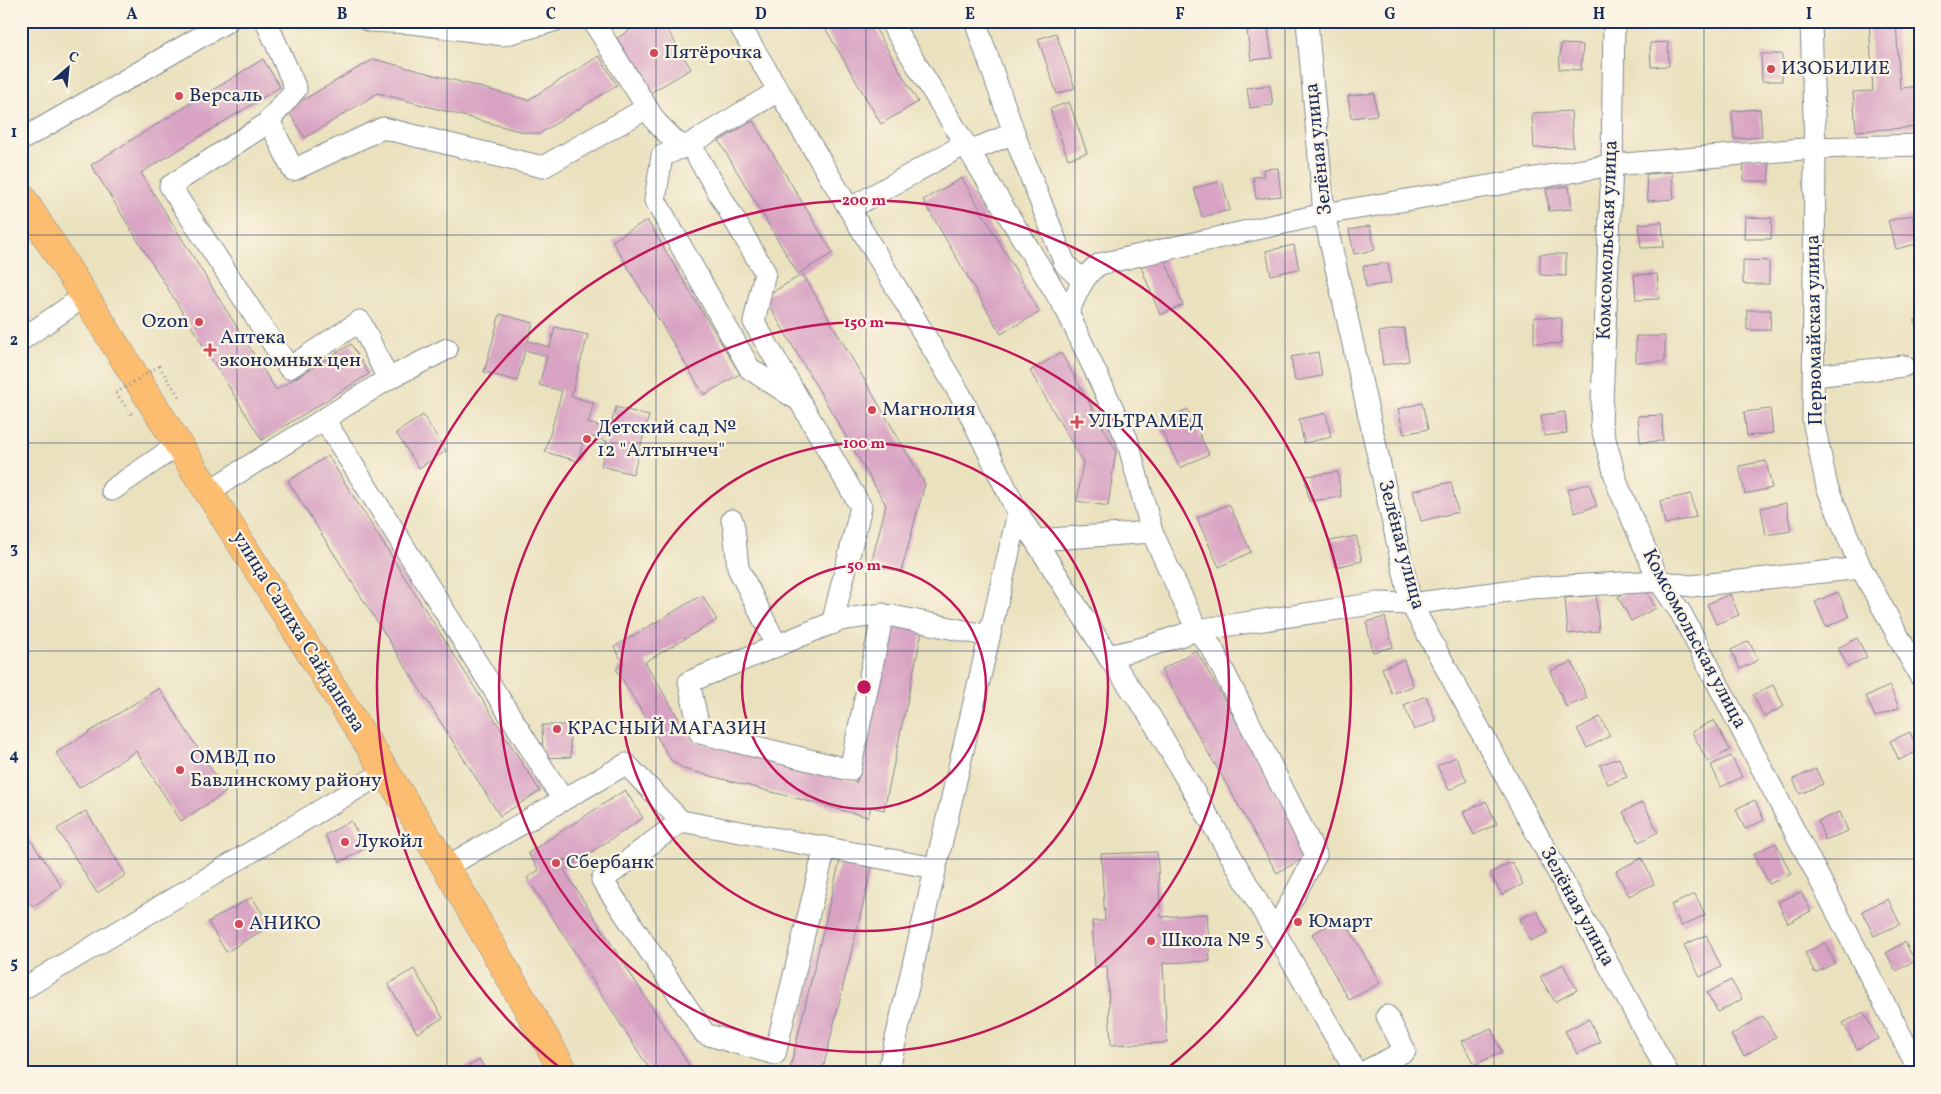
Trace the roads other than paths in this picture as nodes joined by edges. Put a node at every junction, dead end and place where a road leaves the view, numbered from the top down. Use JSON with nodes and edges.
{"nodes":[{"id":1,"x":228,"y":21,"type":"edge"},
{"id":2,"x":266,"y":21,"type":"edge"},
{"id":3,"x":369,"y":21,"type":"edge"},
{"id":4,"x":554,"y":21,"type":"edge"},
{"id":5,"x":593,"y":21,"type":"edge"},
{"id":6,"x":737,"y":21,"type":"edge"},
{"id":7,"x":890,"y":21,"type":"edge"},
{"id":8,"x":975,"y":21,"type":"edge"},
{"id":9,"x":1307,"y":21,"type":"edge"},
{"id":10,"x":1614,"y":21,"type":"edge"},
{"id":11,"x":1811,"y":21,"type":"edge"},
{"id":12,"x":413,"y":22,"type":"edge"},
{"id":13,"x":778,"y":91,"type":"junction"},
{"id":14,"x":647,"y":108,"type":"junction"},
{"id":15,"x":269,"y":120,"type":"junction"},
{"id":16,"x":1014,"y":133,"type":"junction"},
{"id":17,"x":21,"y":140,"type":"edge"},
{"id":18,"x":1920,"y":145,"type":"edge"},
{"id":19,"x":686,"y":146,"type":"junction"},
{"id":20,"x":968,"y":148,"type":"junction"},
{"id":21,"x":1815,"y":148,"type":"junction"},
{"id":22,"x":1612,"y":165,"type":"junction"},
{"id":23,"x":21,"y":196,"type":"edge"},
{"id":24,"x":849,"y":209,"type":"junction"},
{"id":25,"x":1324,"y":214,"type":"junction"},
{"id":26,"x":1083,"y":281,"type":"junction"},
{"id":27,"x":85,"y":296,"type":"junction"},
{"id":28,"x":1068,"y":313,"type":"junction"},
{"id":29,"x":21,"y":340,"type":"edge"},
{"id":30,"x":447,"y":350,"type":"dead end"},
{"id":31,"x":1904,"y":366,"type":"dead end"},
{"id":32,"x":1813,"y":376,"type":"junction"},
{"id":33,"x":388,"y":379,"type":"junction"},
{"id":34,"x":799,"y":400,"type":"junction"},
{"id":35,"x":324,"y":419,"type":"junction"},
{"id":36,"x":179,"y":444,"type":"junction"},
{"id":37,"x":112,"y":490,"type":"dead end"},
{"id":38,"x":209,"y":491,"type":"junction"},
{"id":39,"x":1018,"y":513,"type":"junction"},
{"id":40,"x":732,"y":520,"type":"dead end"},
{"id":41,"x":1152,"y":532,"type":"junction"},
{"id":42,"x":1035,"y":540,"type":"junction"},
{"id":43,"x":1861,"y":568,"type":"junction"},
{"id":44,"x":1659,"y":581,"type":"junction"},
{"id":45,"x":1412,"y":604,"type":"junction"},
{"id":46,"x":883,"y":614,"type":"junction"},
{"id":47,"x":832,"y":624,"type":"junction"},
{"id":48,"x":1198,"y":630,"type":"junction"},
{"id":49,"x":989,"y":636,"type":"junction"},
{"id":50,"x":777,"y":646,"type":"junction"},
{"id":51,"x":1108,"y":656,"type":"junction"},
{"id":52,"x":1920,"y":676,"type":"edge"},
{"id":53,"x":386,"y":771,"type":"junction"},
{"id":54,"x":563,"y":800,"type":"junction"},
{"id":55,"x":681,"y":821,"type":"junction"},
{"id":56,"x":825,"y":847,"type":"junction"},
{"id":57,"x":446,"y":867,"type":"junction"},
{"id":58,"x":935,"y":868,"type":"junction"},
{"id":59,"x":1275,"y":932,"type":"junction"},
{"id":60,"x":21,"y":990,"type":"edge"},
{"id":61,"x":1387,"y":1016,"type":"dead end"},
{"id":62,"x":1920,"y":1072,"type":"edge"},
{"id":63,"x":566,"y":1073,"type":"edge"},
{"id":64,"x":888,"y":1073,"type":"edge"},
{"id":65,"x":1355,"y":1073,"type":"edge"},
{"id":66,"x":1362,"y":1073,"type":"edge"},
{"id":67,"x":1668,"y":1073,"type":"edge"}],
"edges":[{"from":1,"to":17,"type":"street"},
{"from":2,"to":15,"type":"street"},
{"from":3,"to":12,"type":"street"},
{"from":4,"to":12,"type":"street"},
{"from":5,"to":14,"type":"street"},
{"from":6,"to":13,"type":"street"},
{"from":7,"to":20,"type":"street"},
{"from":8,"to":16,"type":"street"},
{"from":9,"to":25,"type":"street","name":"Зелёная улица"},
{"from":10,"to":22,"type":"street","name":"Комсомольская улица"},
{"from":11,"to":21,"type":"street","name":"Первомайская улица"},
{"from":13,"to":19,"type":"street"},
{"from":13,"to":24,"type":"street"},
{"from":14,"to":15,"type":"street"},
{"from":14,"to":19,"type":"street"},
{"from":15,"to":33,"type":"street"},
{"from":16,"to":20,"type":"street"},
{"from":16,"to":26,"type":"street"},
{"from":18,"to":21,"type":"street"},
{"from":19,"to":34,"type":"street"},
{"from":19,"to":34,"type":"street"},
{"from":20,"to":24,"type":"street"},
{"from":20,"to":28,"type":"street"},
{"from":21,"to":22,"type":"street"},
{"from":21,"to":32,"type":"street","name":"Первомайская улица"},
{"from":22,"to":25,"type":"street"},
{"from":22,"to":44,"type":"street","name":"Комсомольская улица"},
{"from":23,"to":27,"type":"highway","name":"улица Салиха Сайдашева"},
{"from":24,"to":39,"type":"street"},
{"from":25,"to":26,"type":"street"},
{"from":25,"to":45,"type":"street","name":"Зелёная улица"},
{"from":26,"to":28,"type":"street"},
{"from":27,"to":29,"type":"street"},
{"from":27,"to":36,"type":"highway","name":"улица Салиха Сайдашева"},
{"from":28,"to":41,"type":"street"},
{"from":30,"to":33,"type":"street"},
{"from":31,"to":32,"type":"street"},
{"from":32,"to":43,"type":"street","name":"Первомайская улица"},
{"from":33,"to":35,"type":"street"},
{"from":34,"to":47,"type":"street"},
{"from":35,"to":38,"type":"street"},
{"from":35,"to":54,"type":"street"},
{"from":36,"to":37,"type":"street"},
{"from":36,"to":38,"type":"highway","name":"улица Салиха Сайдашева"},
{"from":38,"to":53,"type":"highway","name":"улица Салиха Сайдашева"},
{"from":39,"to":42,"type":"street"},
{"from":39,"to":49,"type":"street"},
{"from":40,"to":50,"type":"street"},
{"from":41,"to":42,"type":"street"},
{"from":41,"to":48,"type":"street"},
{"from":42,"to":51,"type":"street"},
{"from":43,"to":44,"type":"street"},
{"from":43,"to":52,"type":"street","name":"Первомайская улица"},
{"from":44,"to":45,"type":"street"},
{"from":44,"to":62,"type":"street","name":"Комсомольская улица"},
{"from":45,"to":48,"type":"street"},
{"from":45,"to":67,"type":"street","name":"Зелёная улица"},
{"from":46,"to":47,"type":"street"},
{"from":46,"to":49,"type":"street"},
{"from":46,"to":50,"type":"street"},
{"from":47,"to":50,"type":"street"},
{"from":48,"to":51,"type":"street"},
{"from":48,"to":59,"type":"street"},
{"from":49,"to":58,"type":"street"},
{"from":51,"to":59,"type":"street"},
{"from":53,"to":57,"type":"highway","name":"улица Салиха Сайдашева"},
{"from":53,"to":60,"type":"street"},
{"from":54,"to":55,"type":"street"},
{"from":54,"to":57,"type":"street"},
{"from":55,"to":56,"type":"street"},
{"from":55,"to":56,"type":"street"},
{"from":56,"to":58,"type":"street"},
{"from":57,"to":63,"type":"highway","name":"улица Салиха Сайдашева"},
{"from":58,"to":64,"type":"street"},
{"from":59,"to":65,"type":"street"},
{"from":61,"to":66,"type":"street"}]}
